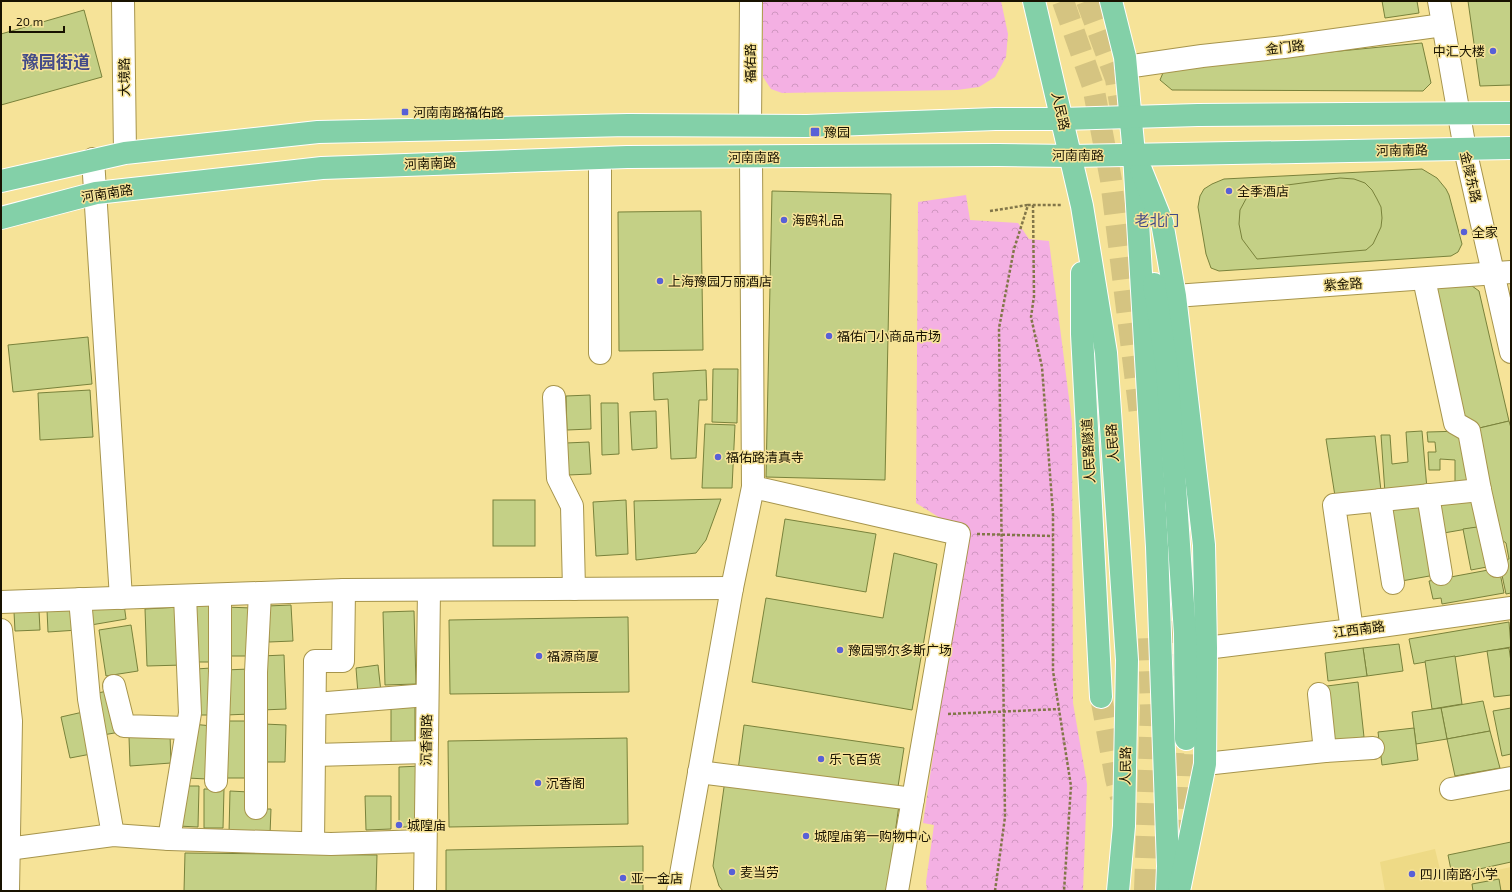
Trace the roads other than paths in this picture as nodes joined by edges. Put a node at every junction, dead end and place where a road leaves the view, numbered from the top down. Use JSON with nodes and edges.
{"nodes":[{"id":1,"x":123,"y":1,"type":"edge"},
{"id":2,"x":751,"y":1,"type":"edge"},
{"id":3,"x":1034,"y":1,"type":"edge"},
{"id":4,"x":1111,"y":1,"type":"edge"},
{"id":5,"x":1439,"y":1,"type":"edge"},
{"id":6,"x":1443,"y":25,"type":"junction"},
{"id":7,"x":1126,"y":67,"type":"junction"},
{"id":8,"x":1458,"y":113,"type":"junction"},
{"id":9,"x":1511,"y":113,"type":"edge"},
{"id":10,"x":1131,"y":117,"type":"junction"},
{"id":11,"x":1062,"y":119,"type":"junction"},
{"id":12,"x":750,"y":125,"type":"junction"},
{"id":13,"x":1511,"y":148,"type":"edge"},
{"id":14,"x":1465,"y":149,"type":"junction"},
{"id":15,"x":125,"y":153,"type":"junction"},
{"id":16,"x":1134,"y":154,"type":"junction"},
{"id":17,"x":1071,"y":156,"type":"junction"},
{"id":18,"x":751,"y":157,"type":"junction"},
{"id":19,"x":600,"y":158,"type":"junction"},
{"id":20,"x":93,"y":159,"type":"junction"},
{"id":21,"x":1,"y":181,"type":"edge"},
{"id":22,"x":96,"y":193,"type":"junction"},
{"id":23,"x":1082,"y":206,"type":"junction"},
{"id":24,"x":1,"y":218,"type":"edge"},
{"id":25,"x":1502,"y":273,"type":"edge"},
{"id":26,"x":1424,"y":278,"type":"junction"},
{"id":27,"x":1175,"y":296,"type":"junction"},
{"id":28,"x":1511,"y":352,"type":"edge"},
{"id":29,"x":600,"y":353,"type":"dead end"},
{"id":30,"x":554,"y":397,"type":"dead end"},
{"id":31,"x":753,"y":487,"type":"junction"},
{"id":32,"x":1480,"y":490,"type":"junction"},
{"id":33,"x":1428,"y":495,"type":"junction"},
{"id":34,"x":1380,"y":500,"type":"junction"},
{"id":35,"x":1497,"y":566,"type":"dead end"},
{"id":36,"x":1441,"y":574,"type":"dead end"},
{"id":37,"x":1393,"y":583,"type":"dead end"},
{"id":38,"x":732,"y":588,"type":"junction"},
{"id":39,"x":344,"y":590,"type":"junction"},
{"id":40,"x":428,"y":590,"type":"junction"},
{"id":41,"x":574,"y":590,"type":"junction"},
{"id":42,"x":260,"y":593,"type":"junction"},
{"id":43,"x":220,"y":595,"type":"junction"},
{"id":44,"x":185,"y":596,"type":"junction"},
{"id":45,"x":121,"y":598,"type":"junction"},
{"id":46,"x":80,"y":599,"type":"junction"},
{"id":47,"x":1,"y":602,"type":"edge"},
{"id":48,"x":1511,"y":608,"type":"edge"},
{"id":49,"x":1,"y":630,"type":"edge"},
{"id":50,"x":1352,"y":630,"type":"junction"},
{"id":51,"x":1206,"y":648,"type":"junction"},
{"id":52,"x":114,"y":686,"type":"dead end"},
{"id":53,"x":1319,"y":694,"type":"dead end"},
{"id":54,"x":427,"y":695,"type":"junction"},
{"id":55,"x":1101,"y":696,"type":"tunnel mouth"},
{"id":56,"x":315,"y":704,"type":"junction"},
{"id":57,"x":187,"y":728,"type":"junction"},
{"id":58,"x":1186,"y":739,"type":"tunnel mouth"},
{"id":59,"x":1373,"y":748,"type":"dead end"},
{"id":60,"x":1325,"y":751,"type":"junction"},
{"id":61,"x":426,"y":752,"type":"junction"},
{"id":62,"x":314,"y":755,"type":"junction"},
{"id":63,"x":1205,"y":764,"type":"junction"},
{"id":64,"x":699,"y":772,"type":"junction"},
{"id":65,"x":1511,"y":778,"type":"edge"},
{"id":66,"x":216,"y":781,"type":"dead end"},
{"id":67,"x":1451,"y":789,"type":"dead end"},
{"id":68,"x":913,"y":799,"type":"junction"},
{"id":69,"x":256,"y":808,"type":"dead end"},
{"id":70,"x":113,"y":836,"type":"junction"},
{"id":71,"x":169,"y":839,"type":"junction"},
{"id":72,"x":425,"y":840,"type":"junction"},
{"id":73,"x":313,"y":843,"type":"junction"},
{"id":74,"x":5,"y":849,"type":"edge"},
{"id":75,"x":8,"y":891,"type":"edge"},
{"id":76,"x":425,"y":891,"type":"edge"},
{"id":77,"x":678,"y":891,"type":"edge"},
{"id":78,"x":897,"y":891,"type":"edge"},
{"id":79,"x":1118,"y":891,"type":"edge"},
{"id":80,"x":1166,"y":891,"type":"edge"},
{"id":81,"x":1179,"y":891,"type":"edge"}],
"edges":[{"from":1,"to":15,"type":"street","name":"大境路"},
{"from":2,"to":12,"type":"street","name":"福佑路"},
{"from":3,"to":11,"type":"main road","name":"人民路"},
{"from":4,"to":7,"type":"main road"},
{"from":5,"to":6,"type":"street","name":"金陵东路"},
{"from":6,"to":7,"type":"street","name":"金门路"},
{"from":6,"to":8,"type":"street","name":"金陵东路"},
{"from":7,"to":10,"type":"main road"},
{"from":8,"to":9,"type":"main road"},
{"from":8,"to":10,"type":"main road"},
{"from":8,"to":14,"type":"street","name":"金陵东路"},
{"from":10,"to":11,"type":"main road"},
{"from":10,"to":16,"type":"main road"},
{"from":11,"to":12,"type":"main road"},
{"from":11,"to":17,"type":"main road","name":"人民路"},
{"from":12,"to":15,"type":"main road"},
{"from":13,"to":14,"type":"main road","name":"河南南路"},
{"from":14,"to":16,"type":"main road","name":"河南南路"},
{"from":14,"to":25,"type":"street","name":"金陵东路"},
{"from":15,"to":20,"type":"main road"},
{"from":16,"to":17,"type":"main road","name":"河南南路"},
{"from":16,"to":27,"type":"main road"},
{"from":16,"to":58,"type":"main road"},
{"from":16,"to":80,"type":"main road"},
{"from":17,"to":18,"type":"main road","name":"河南南路"},
{"from":17,"to":23,"type":"main road","name":"人民路"},
{"from":18,"to":19,"type":"main road","name":"河南南路"},
{"from":18,"to":31,"type":"street"},
{"from":19,"to":22,"type":"main road","name":"河南南路"},
{"from":19,"to":29,"type":"street"},
{"from":20,"to":21,"type":"main road"},
{"from":20,"to":22,"type":"street"},
{"from":22,"to":24,"type":"main road","name":"河南南路"},
{"from":22,"to":45,"type":"street"},
{"from":23,"to":55,"type":"main road","name":"人民路隧道"},
{"from":23,"to":79,"type":"main road","name":"人民路"},
{"from":25,"to":26,"type":"street","name":"紫金路"},
{"from":25,"to":28,"type":"street","name":"金陵东路"},
{"from":26,"to":27,"type":"street","name":"紫金路"},
{"from":26,"to":32,"type":"street"},
{"from":27,"to":51,"type":"main road"},
{"from":30,"to":41,"type":"street"},
{"from":31,"to":38,"type":"street"},
{"from":31,"to":68,"type":"street"},
{"from":32,"to":33,"type":"street"},
{"from":32,"to":35,"type":"street"},
{"from":33,"to":34,"type":"street"},
{"from":33,"to":36,"type":"street"},
{"from":34,"to":37,"type":"street"},
{"from":34,"to":50,"type":"street"},
{"from":38,"to":41,"type":"street"},
{"from":38,"to":64,"type":"street"},
{"from":39,"to":40,"type":"street"},
{"from":39,"to":42,"type":"street"},
{"from":39,"to":56,"type":"street"},
{"from":40,"to":41,"type":"street"},
{"from":40,"to":54,"type":"street","name":"沉香阁路"},
{"from":42,"to":43,"type":"street"},
{"from":42,"to":69,"type":"street"},
{"from":43,"to":44,"type":"street"},
{"from":43,"to":66,"type":"street"},
{"from":44,"to":45,"type":"street"},
{"from":44,"to":57,"type":"street"},
{"from":45,"to":46,"type":"street"},
{"from":46,"to":47,"type":"street"},
{"from":46,"to":70,"type":"street"},
{"from":48,"to":50,"type":"street","name":"江西南路"},
{"from":49,"to":74,"type":"street"},
{"from":50,"to":51,"type":"street","name":"江西南路"},
{"from":51,"to":63,"type":"main road"},
{"from":52,"to":57,"type":"street"},
{"from":53,"to":60,"type":"street"},
{"from":54,"to":56,"type":"street"},
{"from":54,"to":61,"type":"street","name":"沉香阁路"},
{"from":56,"to":62,"type":"street"},
{"from":57,"to":71,"type":"street"},
{"from":59,"to":60,"type":"street"},
{"from":60,"to":63,"type":"street"},
{"from":61,"to":62,"type":"street"},
{"from":61,"to":72,"type":"street","name":"沉香阁路"},
{"from":62,"to":73,"type":"street"},
{"from":63,"to":81,"type":"main road"},
{"from":64,"to":68,"type":"street"},
{"from":64,"to":77,"type":"street"},
{"from":65,"to":67,"type":"street"},
{"from":68,"to":78,"type":"street"},
{"from":70,"to":71,"type":"street"},
{"from":70,"to":74,"type":"street"},
{"from":71,"to":73,"type":"street"},
{"from":72,"to":73,"type":"street"},
{"from":72,"to":76,"type":"street","name":"沉香阁路"},
{"from":74,"to":75,"type":"street"}]}
